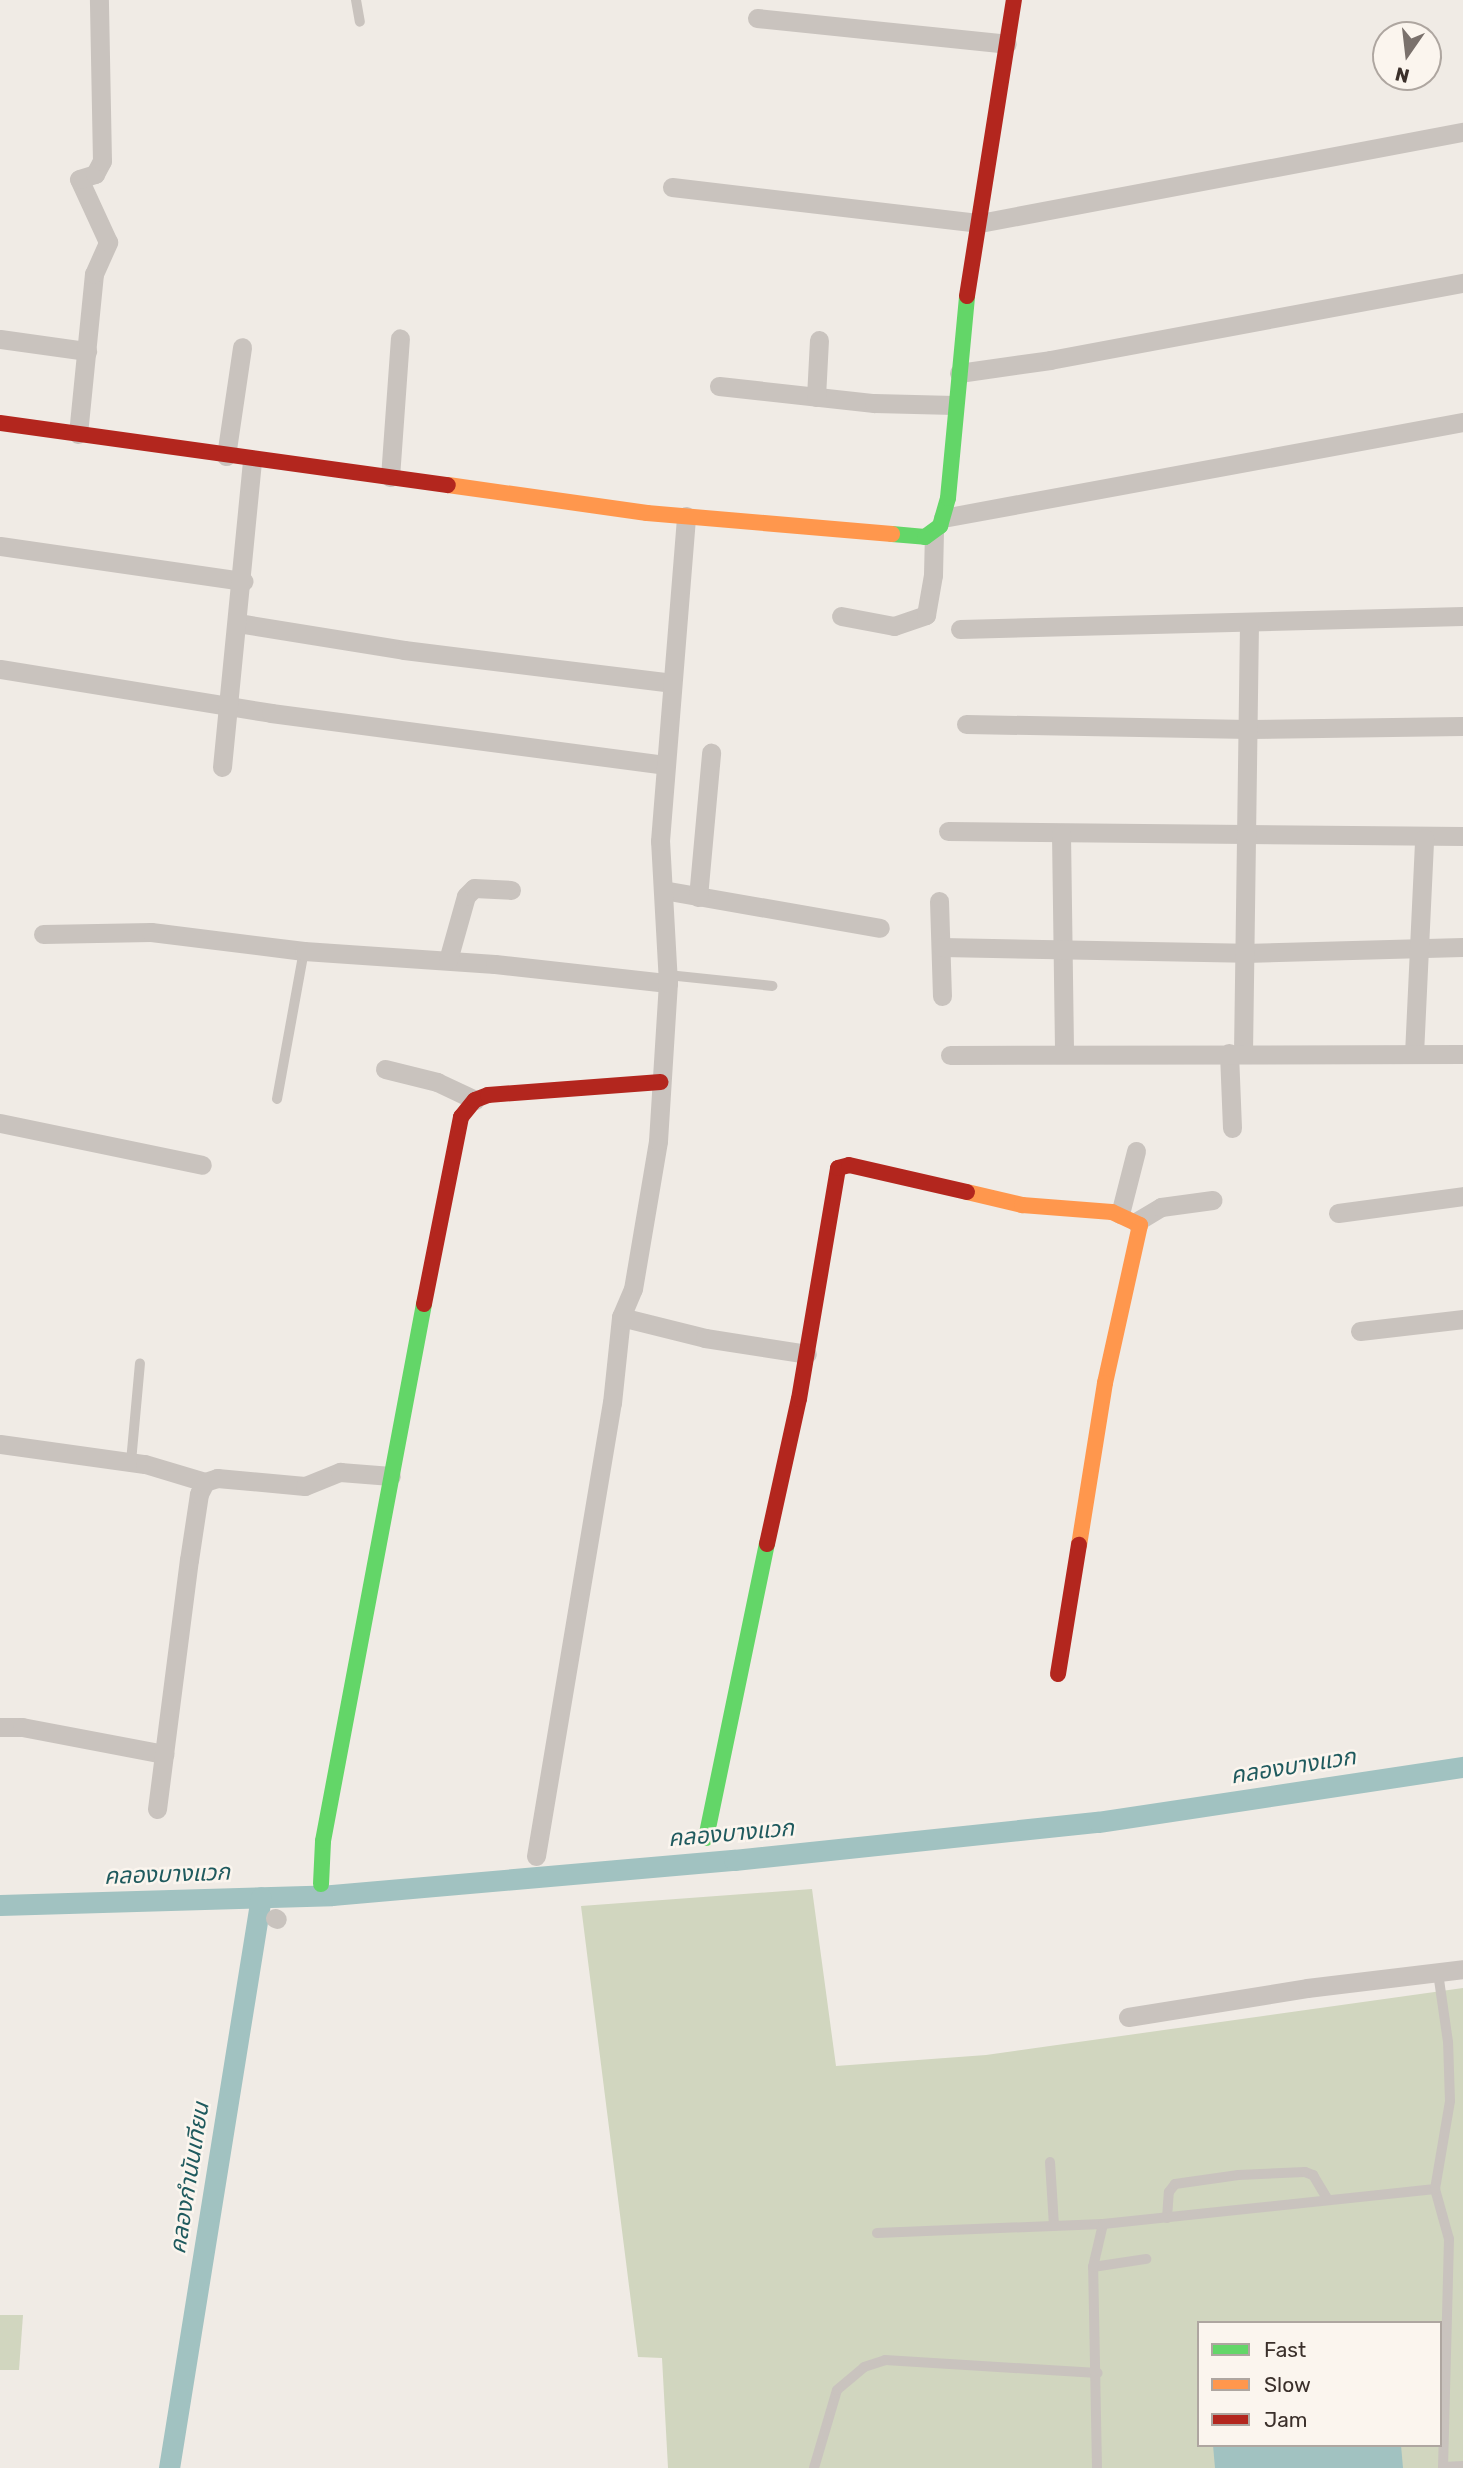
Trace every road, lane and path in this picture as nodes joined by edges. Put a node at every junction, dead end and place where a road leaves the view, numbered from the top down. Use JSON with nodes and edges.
{"nodes":[{"id":1,"x":99,"y":0,"type":"edge"},
{"id":2,"x":356,"y":0,"type":"edge"},
{"id":3,"x":1014,"y":0,"type":"edge"},
{"id":4,"x":757,"y":18,"type":"dead end"},
{"id":5,"x":360,"y":22,"type":"dead end"},
{"id":6,"x":1007,"y":44,"type":"junction"},
{"id":7,"x":1463,"y":132,"type":"edge"},
{"id":8,"x":672,"y":187,"type":"dead end"},
{"id":9,"x":980,"y":223,"type":"junction"},
{"id":10,"x":1463,"y":284,"type":"edge"},
{"id":11,"x":400,"y":338,"type":"dead end"},
{"id":12,"x":0,"y":339,"type":"edge"},
{"id":13,"x":819,"y":340,"type":"dead end"},
{"id":14,"x":242,"y":346,"type":"dead end"},
{"id":15,"x":87,"y":351,"type":"junction"},
{"id":16,"x":959,"y":373,"type":"junction"},
{"id":17,"x":719,"y":386,"type":"dead end"},
{"id":18,"x":816,"y":397,"type":"junction"},
{"id":19,"x":954,"y":405,"type":"junction"},
{"id":20,"x":1463,"y":422,"type":"edge"},
{"id":21,"x":0,"y":424,"type":"edge"},
{"id":22,"x":78,"y":434,"type":"junction"},
{"id":23,"x":226,"y":456,"type":"junction"},
{"id":24,"x":252,"y":460,"type":"junction"},
{"id":25,"x":390,"y":477,"type":"junction"},
{"id":26,"x":686,"y":516,"type":"junction"},
{"id":27,"x":939,"y":525,"type":"junction"},
{"id":28,"x":0,"y":546,"type":"edge"},
{"id":29,"x":243,"y":581,"type":"junction"},
{"id":30,"x":841,"y":616,"type":"dead end"},
{"id":31,"x":1463,"y":616,"type":"edge"},
{"id":32,"x":238,"y":623,"type":"junction"},
{"id":33,"x":1249,"y":623,"type":"junction"},
{"id":34,"x":960,"y":629,"type":"dead end"},
{"id":35,"x":0,"y":669,"type":"edge"},
{"id":36,"x":671,"y":684,"type":"junction"},
{"id":37,"x":227,"y":705,"type":"junction"},
{"id":38,"x":965,"y":724,"type":"dead end"},
{"id":39,"x":1463,"y":726,"type":"edge"},
{"id":40,"x":1249,"y":729,"type":"junction"},
{"id":41,"x":711,"y":753,"type":"dead end"},
{"id":42,"x":665,"y":765,"type":"junction"},
{"id":43,"x":222,"y":767,"type":"dead end"},
{"id":44,"x":948,"y":831,"type":"dead end"},
{"id":45,"x":1061,"y":834,"type":"junction"},
{"id":46,"x":1245,"y":835,"type":"junction"},
{"id":47,"x":1463,"y":836,"type":"edge"},
{"id":48,"x":1424,"y":838,"type":"junction"},
{"id":49,"x":511,"y":890,"type":"dead end"},
{"id":50,"x":663,"y":890,"type":"junction"},
{"id":51,"x":698,"y":897,"type":"junction"},
{"id":52,"x":939,"y":901,"type":"dead end"},
{"id":53,"x":880,"y":928,"type":"dead end"},
{"id":54,"x":43,"y":934,"type":"dead end"},
{"id":55,"x":942,"y":947,"type":"junction"},
{"id":56,"x":1420,"y":947,"type":"junction"},
{"id":57,"x":1463,"y":947,"type":"edge"},
{"id":58,"x":1065,"y":948,"type":"junction"},
{"id":59,"x":304,"y":951,"type":"junction"},
{"id":60,"x":1244,"y":953,"type":"junction"},
{"id":61,"x":448,"y":960,"type":"junction"},
{"id":62,"x":668,"y":979,"type":"junction"},
{"id":63,"x":772,"y":986,"type":"dead end"},
{"id":64,"x":942,"y":996,"type":"dead end"},
{"id":65,"x":1236,"y":1053,"type":"junction"},
{"id":66,"x":1064,"y":1054,"type":"junction"},
{"id":67,"x":1415,"y":1054,"type":"junction"},
{"id":68,"x":1463,"y":1054,"type":"edge"},
{"id":69,"x":950,"y":1055,"type":"dead end"},
{"id":70,"x":385,"y":1069,"type":"dead end"},
{"id":71,"x":660,"y":1082,"type":"junction"},
{"id":72,"x":277,"y":1099,"type":"dead end"},
{"id":73,"x":475,"y":1100,"type":"junction"},
{"id":74,"x":0,"y":1123,"type":"edge"},
{"id":75,"x":1232,"y":1128,"type":"dead end"},
{"id":76,"x":1136,"y":1151,"type":"dead end"},
{"id":77,"x":202,"y":1165,"type":"dead end"},
{"id":78,"x":1463,"y":1196,"type":"edge"},
{"id":79,"x":1213,"y":1200,"type":"dead end"},
{"id":80,"x":1338,"y":1213,"type":"dead end"},
{"id":81,"x":1128,"y":1218,"type":"junction"},
{"id":82,"x":621,"y":1317,"type":"junction"},
{"id":83,"x":1463,"y":1319,"type":"edge"},
{"id":84,"x":1360,"y":1331,"type":"dead end"},
{"id":85,"x":807,"y":1354,"type":"junction"},
{"id":86,"x":140,"y":1363,"type":"dead end"},
{"id":87,"x":0,"y":1444,"type":"edge"},
{"id":88,"x":131,"y":1462,"type":"junction"},
{"id":89,"x":391,"y":1476,"type":"junction"},
{"id":90,"x":205,"y":1482,"type":"junction"},
{"id":91,"x":1058,"y":1674,"type":"dead end"},
{"id":92,"x":0,"y":1727,"type":"edge"},
{"id":93,"x":164,"y":1754,"type":"junction"},
{"id":94,"x":157,"y":1809,"type":"dead end"},
{"id":95,"x":706,"y":1838,"type":"dead end"},
{"id":96,"x":536,"y":1856,"type":"dead end"},
{"id":97,"x":321,"y":1884,"type":"dead end"},
{"id":98,"x":1463,"y":1969,"type":"edge"},
{"id":99,"x":1438,"y":1973,"type":"junction"},
{"id":100,"x":1128,"y":2017,"type":"dead end"},
{"id":101,"x":1050,"y":2162,"type":"dead end"},
{"id":102,"x":1435,"y":2189,"type":"junction"},
{"id":103,"x":1328,"y":2200,"type":"junction"},
{"id":104,"x":1167,"y":2218,"type":"junction"},
{"id":105,"x":1103,"y":2224,"type":"junction"},
{"id":106,"x":1054,"y":2226,"type":"junction"},
{"id":107,"x":877,"y":2233,"type":"dead end"},
{"id":108,"x":1146,"y":2259,"type":"dead end"},
{"id":109,"x":1093,"y":2267,"type":"junction"},
{"id":110,"x":1098,"y":2374,"type":"junction"},
{"id":111,"x":1463,"y":2466,"type":"edge"},
{"id":112,"x":814,"y":2468,"type":"edge"},
{"id":113,"x":1097,"y":2468,"type":"edge"},
{"id":114,"x":1443,"y":2468,"type":"edge"}],
"edges":[{"from":1,"to":15,"type":"street"},
{"from":2,"to":5,"type":"lane"},
{"from":3,"to":6,"type":"street"},
{"from":4,"to":6,"type":"street"},
{"from":6,"to":9,"type":"street"},
{"from":7,"to":9,"type":"street"},
{"from":8,"to":9,"type":"street"},
{"from":9,"to":16,"type":"street"},
{"from":10,"to":16,"type":"street"},
{"from":11,"to":25,"type":"street"},
{"from":12,"to":15,"type":"street"},
{"from":13,"to":18,"type":"street"},
{"from":14,"to":23,"type":"street"},
{"from":15,"to":22,"type":"street"},
{"from":16,"to":19,"type":"street"},
{"from":17,"to":18,"type":"street"},
{"from":18,"to":19,"type":"street"},
{"from":19,"to":27,"type":"street"},
{"from":20,"to":27,"type":"street"},
{"from":21,"to":22,"type":"street"},
{"from":22,"to":23,"type":"street"},
{"from":23,"to":24,"type":"street"},
{"from":24,"to":25,"type":"street"},
{"from":24,"to":29,"type":"street"},
{"from":25,"to":26,"type":"street"},
{"from":26,"to":27,"type":"street"},
{"from":26,"to":36,"type":"street"},
{"from":27,"to":30,"type":"street"},
{"from":28,"to":29,"type":"street"},
{"from":29,"to":32,"type":"street"},
{"from":31,"to":33,"type":"street"},
{"from":32,"to":36,"type":"street"},
{"from":32,"to":37,"type":"street"},
{"from":33,"to":34,"type":"street"},
{"from":33,"to":40,"type":"street"},
{"from":35,"to":37,"type":"street"},
{"from":36,"to":42,"type":"street"},
{"from":37,"to":42,"type":"street"},
{"from":37,"to":43,"type":"street"},
{"from":38,"to":40,"type":"street"},
{"from":39,"to":40,"type":"street"},
{"from":40,"to":46,"type":"street"},
{"from":41,"to":51,"type":"street"},
{"from":42,"to":50,"type":"street"},
{"from":44,"to":45,"type":"street"},
{"from":45,"to":46,"type":"street"},
{"from":45,"to":58,"type":"street"},
{"from":46,"to":48,"type":"street"},
{"from":46,"to":60,"type":"street"},
{"from":47,"to":48,"type":"street"},
{"from":48,"to":56,"type":"street"},
{"from":49,"to":61,"type":"street"},
{"from":50,"to":51,"type":"street"},
{"from":50,"to":62,"type":"street"},
{"from":51,"to":53,"type":"street"},
{"from":52,"to":55,"type":"street"},
{"from":54,"to":59,"type":"street"},
{"from":55,"to":58,"type":"street"},
{"from":55,"to":64,"type":"street"},
{"from":56,"to":57,"type":"street"},
{"from":56,"to":60,"type":"street"},
{"from":56,"to":67,"type":"street"},
{"from":58,"to":60,"type":"street"},
{"from":58,"to":66,"type":"street"},
{"from":59,"to":61,"type":"street"},
{"from":59,"to":72,"type":"lane"},
{"from":60,"to":65,"type":"street"},
{"from":61,"to":62,"type":"street"},
{"from":62,"to":63,"type":"lane"},
{"from":62,"to":71,"type":"street"},
{"from":65,"to":66,"type":"street"},
{"from":65,"to":67,"type":"street"},
{"from":65,"to":75,"type":"street"},
{"from":66,"to":69,"type":"street"},
{"from":67,"to":68,"type":"street"},
{"from":70,"to":73,"type":"street"},
{"from":71,"to":73,"type":"street"},
{"from":71,"to":82,"type":"street"},
{"from":73,"to":89,"type":"street"},
{"from":74,"to":77,"type":"street"},
{"from":76,"to":81,"type":"street"},
{"from":78,"to":80,"type":"street"},
{"from":79,"to":81,"type":"street"},
{"from":81,"to":85,"type":"street"},
{"from":81,"to":91,"type":"street"},
{"from":82,"to":85,"type":"street"},
{"from":82,"to":96,"type":"street"},
{"from":83,"to":84,"type":"street"},
{"from":85,"to":95,"type":"street"},
{"from":86,"to":88,"type":"lane"},
{"from":87,"to":88,"type":"street"},
{"from":88,"to":90,"type":"street"},
{"from":89,"to":90,"type":"street"},
{"from":89,"to":97,"type":"street"},
{"from":90,"to":93,"type":"street"},
{"from":92,"to":93,"type":"street"},
{"from":93,"to":94,"type":"street"},
{"from":98,"to":99,"type":"street"},
{"from":99,"to":100,"type":"street"},
{"from":99,"to":102,"type":"lane"},
{"from":101,"to":106,"type":"lane"},
{"from":102,"to":103,"type":"lane"},
{"from":102,"to":114,"type":"lane"},
{"from":103,"to":104,"type":"lane"},
{"from":103,"to":104,"type":"lane"},
{"from":104,"to":105,"type":"lane"},
{"from":105,"to":106,"type":"lane"},
{"from":105,"to":109,"type":"lane"},
{"from":106,"to":107,"type":"lane"},
{"from":108,"to":109,"type":"lane"},
{"from":109,"to":110,"type":"lane"},
{"from":110,"to":112,"type":"lane"},
{"from":110,"to":113,"type":"lane"},
{"from":111,"to":114,"type":"lane"}]}
